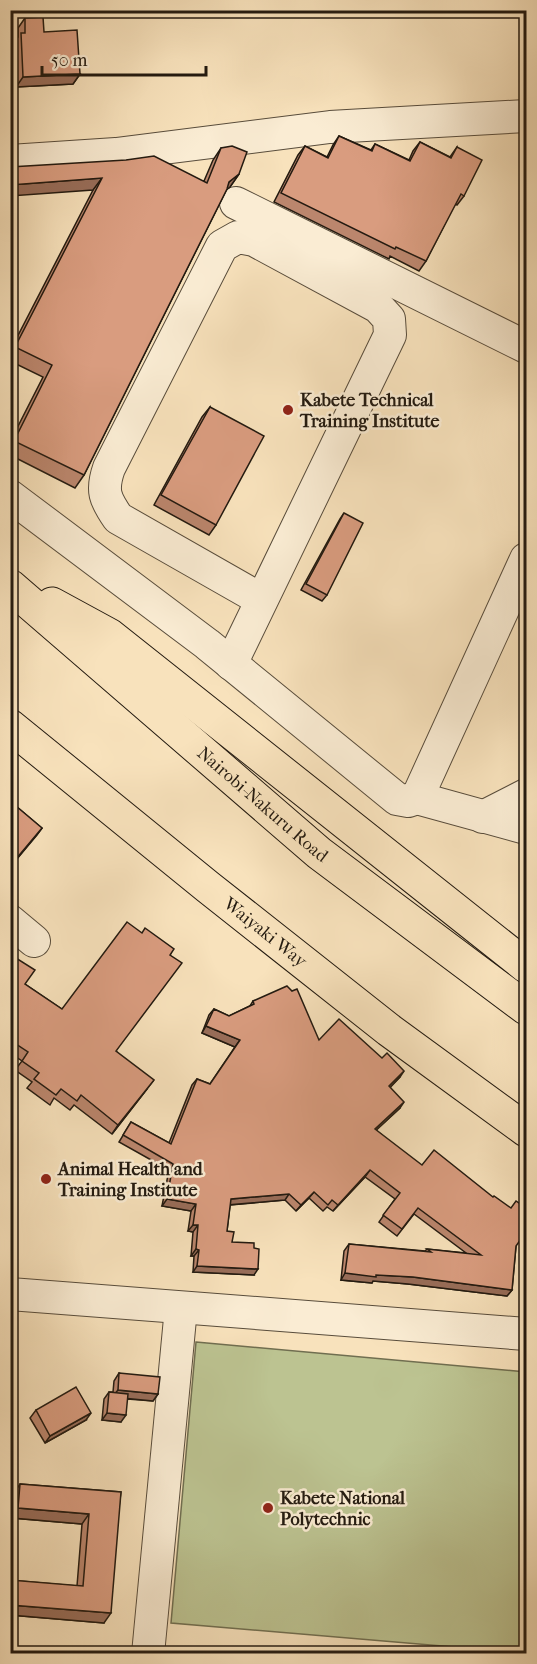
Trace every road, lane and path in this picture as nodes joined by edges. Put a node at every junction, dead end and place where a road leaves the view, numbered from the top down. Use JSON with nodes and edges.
{"nodes":[{"id":1,"x":526,"y":116,"type":"edge"},
{"id":2,"x":10,"y":160,"type":"edge"},
{"id":3,"x":236,"y":203,"type":"dead end"},
{"id":4,"x":526,"y":347,"type":"edge"},
{"id":5,"x":10,"y":496,"type":"edge"},
{"id":6,"x":526,"y":559,"type":"edge"},
{"id":7,"x":10,"y":584,"type":"edge"},
{"id":8,"x":262,"y":600,"type":"junction"},
{"id":9,"x":231,"y":664,"type":"junction"},
{"id":10,"x":10,"y":726,"type":"edge"},
{"id":11,"x":526,"y":795,"type":"edge"},
{"id":12,"x":417,"y":798,"type":"junction"},
{"id":13,"x":483,"y":817,"type":"junction"},
{"id":14,"x":526,"y":828,"type":"edge"},
{"id":15,"x":10,"y":921,"type":"edge"},
{"id":16,"x":34,"y":941,"type":"dead end"},
{"id":17,"x":526,"y":966,"type":"edge"},
{"id":18,"x":526,"y":1008,"type":"edge"},
{"id":19,"x":526,"y":1130,"type":"edge"},
{"id":20,"x":10,"y":1294,"type":"edge"},
{"id":21,"x":181,"y":1308,"type":"junction"},
{"id":22,"x":526,"y":1334,"type":"edge"},
{"id":23,"x":148,"y":1653,"type":"edge"}],
"edges":[{"from":1,"to":2,"type":"street"},
{"from":3,"to":4,"type":"street"},
{"from":5,"to":9,"type":"street"},
{"from":6,"to":12,"type":"street"},
{"from":7,"to":17,"type":"highway"},
{"from":7,"to":18,"type":"highway","name":"Nairobi-Nakuru Road"},
{"from":8,"to":8,"type":"street"},
{"from":8,"to":9,"type":"street"},
{"from":9,"to":12,"type":"street"},
{"from":10,"to":19,"type":"highway","name":"Waiyaki Way"},
{"from":11,"to":13,"type":"street"},
{"from":12,"to":13,"type":"street"},
{"from":13,"to":14,"type":"street"},
{"from":15,"to":16,"type":"street"},
{"from":20,"to":21,"type":"street"},
{"from":21,"to":22,"type":"street"},
{"from":21,"to":23,"type":"street"}]}
